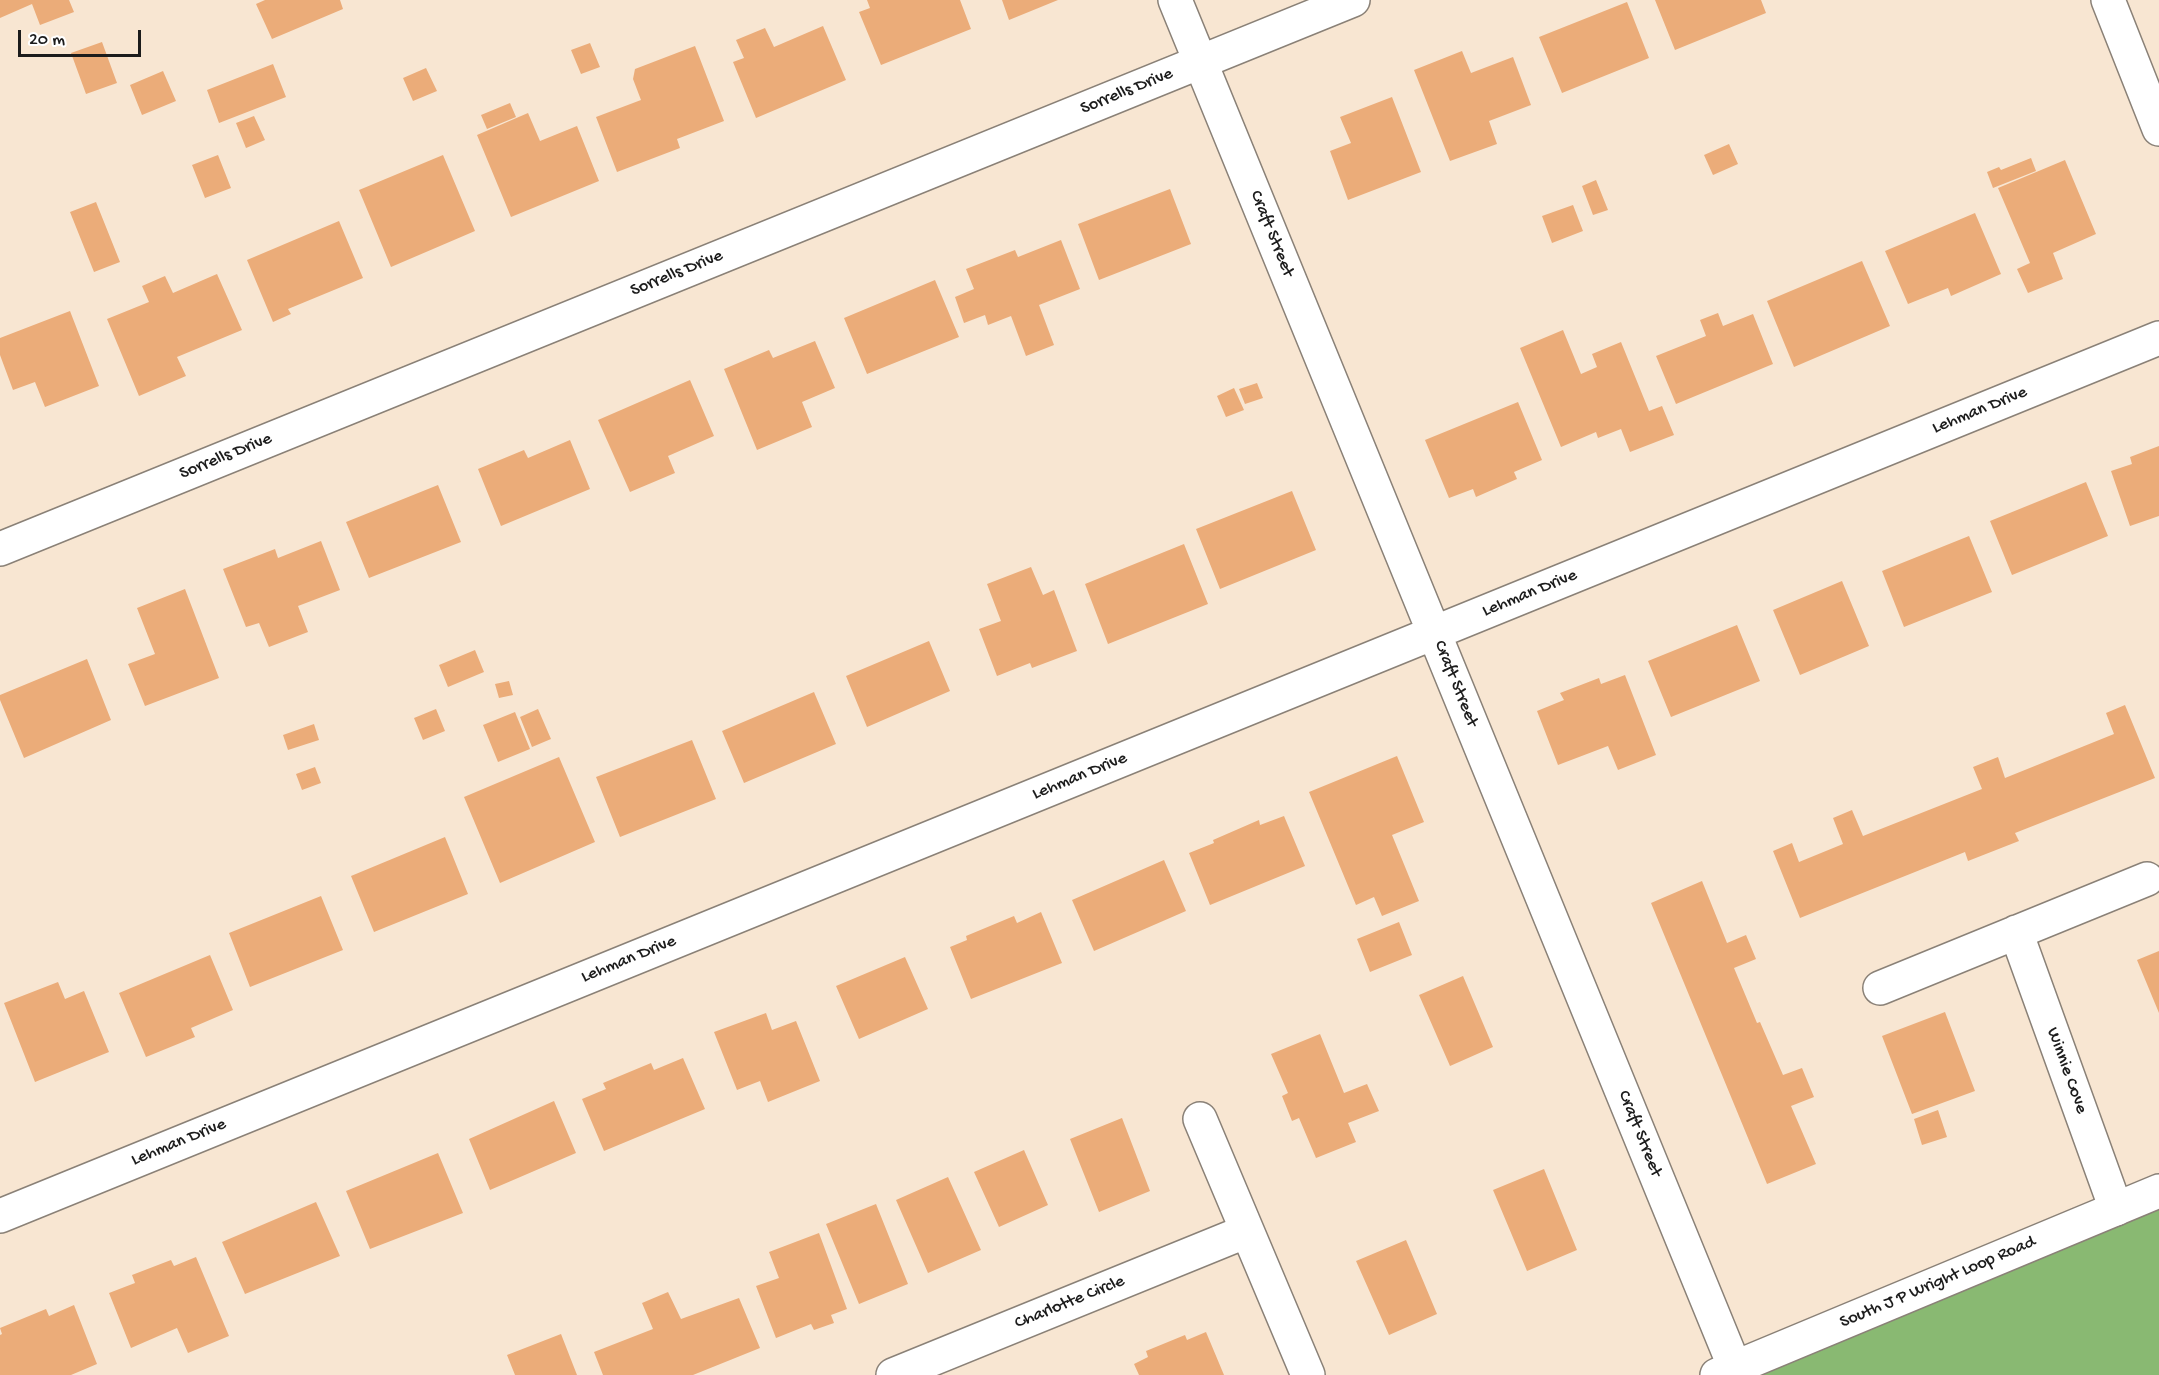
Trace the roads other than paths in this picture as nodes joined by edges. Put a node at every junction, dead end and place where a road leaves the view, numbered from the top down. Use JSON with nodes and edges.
{"nodes":[{"id":1,"x":1175,"y":0,"type":"edge"},
{"id":2,"x":1353,"y":0,"type":"edge"},
{"id":3,"x":2108,"y":0,"type":"edge"},
{"id":4,"x":1200,"y":62,"type":"junction"},
{"id":5,"x":2159,"y":129,"type":"edge"},
{"id":6,"x":2159,"y":338,"type":"edge"},
{"id":7,"x":0,"y":549,"type":"edge"},
{"id":8,"x":1434,"y":633,"type":"junction"},
{"id":9,"x":2147,"y":879,"type":"dead end"},
{"id":10,"x":2016,"y":932,"type":"junction"},
{"id":11,"x":1880,"y":988,"type":"dead end"},
{"id":12,"x":1200,"y":1119,"type":"dead end"},
{"id":13,"x":2159,"y":1191,"type":"edge"},
{"id":14,"x":2116,"y":1209,"type":"junction"},
{"id":15,"x":0,"y":1216,"type":"edge"},
{"id":16,"x":1247,"y":1231,"type":"junction"},
{"id":17,"x":1726,"y":1371,"type":"edge"},
{"id":18,"x":893,"y":1375,"type":"edge"},
{"id":19,"x":1308,"y":1375,"type":"edge"}],
"edges":[{"from":1,"to":4,"type":"street","name":"Craft Street"},
{"from":2,"to":4,"type":"street","name":"Sorrells Drive"},
{"from":3,"to":5,"type":"street"},
{"from":4,"to":7,"type":"street","name":"Sorrells Drive"},
{"from":4,"to":8,"type":"street","name":"Craft Street"},
{"from":6,"to":8,"type":"street","name":"Lehman Drive"},
{"from":8,"to":15,"type":"street","name":"Lehman Drive"},
{"from":8,"to":17,"type":"street","name":"Craft Street"},
{"from":9,"to":10,"type":"street"},
{"from":10,"to":11,"type":"street"},
{"from":10,"to":14,"type":"street","name":"Winnie Cove"},
{"from":12,"to":16,"type":"street"},
{"from":13,"to":14,"type":"street","name":"South J P Wright Loop Road"},
{"from":14,"to":17,"type":"street","name":"South J P Wright Loop Road"},
{"from":16,"to":18,"type":"street","name":"Charlotte Circle"},
{"from":16,"to":19,"type":"street"}]}
